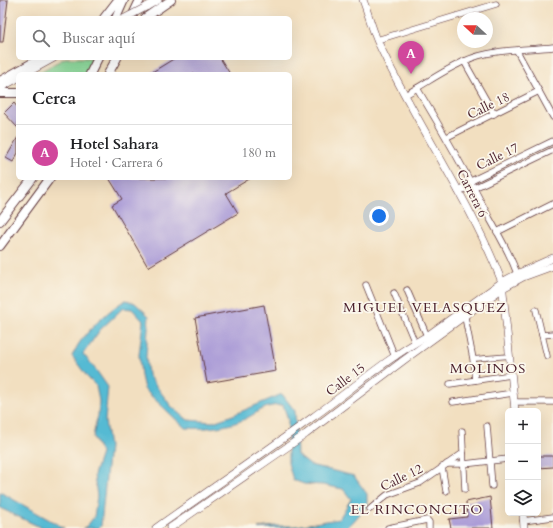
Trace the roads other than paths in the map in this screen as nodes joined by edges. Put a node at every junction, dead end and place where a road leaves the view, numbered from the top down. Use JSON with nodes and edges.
{"nodes":[{"id":1,"x":118,"y":0,"type":"edge"},
{"id":2,"x":124,"y":0,"type":"edge"},
{"id":3,"x":140,"y":0,"type":"edge"},
{"id":4,"x":158,"y":0,"type":"edge"},
{"id":5,"x":172,"y":0,"type":"edge"},
{"id":6,"x":363,"y":0,"type":"edge"},
{"id":7,"x":496,"y":4,"type":"dead end"},
{"id":8,"x":106,"y":16,"type":"edge"},
{"id":9,"x":117,"y":16,"type":"edge"},
{"id":10,"x":129,"y":16,"type":"edge"},
{"id":11,"x":132,"y":16,"type":"edge"},
{"id":12,"x":148,"y":16,"type":"edge"},
{"id":13,"x":377,"y":40,"type":"junction"},
{"id":14,"x":553,"y":47,"type":"edge"},
{"id":15,"x":517,"y":51,"type":"junction"},
{"id":16,"x":37,"y":60,"type":"edge"},
{"id":17,"x":50,"y":60,"type":"edge"},
{"id":18,"x":97,"y":60,"type":"edge"},
{"id":19,"x":112,"y":60,"type":"edge"},
{"id":20,"x":116,"y":60,"type":"edge"},
{"id":21,"x":464,"y":61,"type":"junction"},
{"id":22,"x":16,"y":72,"type":"edge"},
{"id":23,"x":16,"y":72,"type":"edge"},
{"id":24,"x":29,"y":72,"type":"edge"},
{"id":25,"x":91,"y":72,"type":"edge"},
{"id":26,"x":108,"y":72,"type":"edge"},
{"id":27,"x":108,"y":72,"type":"edge"},
{"id":28,"x":16,"y":79,"type":"edge"},
{"id":29,"x":0,"y":81,"type":"edge"},
{"id":30,"x":0,"y":88,"type":"edge"},
{"id":31,"x":417,"y":88,"type":"junction"},
{"id":32,"x":539,"y":92,"type":"junction"},
{"id":33,"x":0,"y":93,"type":"edge"},
{"id":34,"x":16,"y":93,"type":"edge"},
{"id":35,"x":405,"y":95,"type":"junction"},
{"id":36,"x":494,"y":114,"type":"junction"},
{"id":37,"x":553,"y":117,"type":"edge"},
{"id":38,"x":447,"y":137,"type":"junction"},
{"id":39,"x":553,"y":141,"type":"edge"},
{"id":40,"x":553,"y":150,"type":"edge"},
{"id":41,"x":31,"y":180,"type":"edge"},
{"id":42,"x":49,"y":180,"type":"edge"},
{"id":43,"x":471,"y":181,"type":"junction"},
{"id":44,"x":474,"y":188,"type":"junction"},
{"id":45,"x":458,"y":191,"type":"junction"},
{"id":46,"x":553,"y":204,"type":"edge"},
{"id":47,"x":0,"y":221,"type":"edge"},
{"id":48,"x":497,"y":232,"type":"junction"},
{"id":49,"x":0,"y":246,"type":"edge"},
{"id":50,"x":553,"y":258,"type":"edge"},
{"id":51,"x":553,"y":266,"type":"edge"},
{"id":52,"x":518,"y":276,"type":"junction"},
{"id":53,"x":366,"y":285,"type":"dead end"},
{"id":54,"x":503,"y":285,"type":"junction"},
{"id":55,"x":407,"y":290,"type":"dead end"},
{"id":56,"x":394,"y":293,"type":"dead end"},
{"id":57,"x":536,"y":310,"type":"dead end"},
{"id":58,"x":465,"y":317,"type":"junction"},
{"id":59,"x":553,"y":334,"type":"edge"},
{"id":60,"x":542,"y":335,"type":"junction"},
{"id":61,"x":427,"y":336,"type":"junction"},
{"id":62,"x":415,"y":343,"type":"junction"},
{"id":63,"x":510,"y":356,"type":"junction"},
{"id":64,"x":547,"y":356,"type":"dead end"},
{"id":65,"x":395,"y":357,"type":"junction"},
{"id":66,"x":473,"y":359,"type":"junction"},
{"id":67,"x":511,"y":375,"type":"junction"},
{"id":68,"x":475,"y":380,"type":"junction"},
{"id":69,"x":450,"y":384,"type":"dead end"},
{"id":70,"x":513,"y":393,"type":"junction"},
{"id":71,"x":453,"y":402,"type":"dead end"},
{"id":72,"x":514,"y":402,"type":"junction"},
{"id":73,"x":553,"y":402,"type":"edge"},
{"id":74,"x":515,"y":408,"type":"edge"},
{"id":75,"x":312,"y":418,"type":"junction"},
{"id":76,"x":487,"y":426,"type":"dead end"},
{"id":77,"x":316,"y":427,"type":"junction"},
{"id":78,"x":462,"y":431,"type":"dead end"},
{"id":79,"x":463,"y":453,"type":"junction"},
{"id":80,"x":505,"y":459,"type":"edge"},
{"id":81,"x":490,"y":461,"type":"junction"},
{"id":82,"x":464,"y":464,"type":"junction"},
{"id":83,"x":445,"y":466,"type":"junction"},
{"id":84,"x":222,"y":481,"type":"junction"},
{"id":85,"x":492,"y":486,"type":"dead end"},
{"id":86,"x":465,"y":488,"type":"dead end"},
{"id":87,"x":226,"y":489,"type":"junction"},
{"id":88,"x":446,"y":490,"type":"dead end"},
{"id":89,"x":370,"y":509,"type":"dead end"},
{"id":90,"x":553,"y":517,"type":"edge"},
{"id":91,"x":524,"y":524,"type":"edge"},
{"id":92,"x":405,"y":526,"type":"edge"},
{"id":93,"x":156,"y":528,"type":"edge"},
{"id":94,"x":170,"y":528,"type":"edge"},
{"id":95,"x":388,"y":528,"type":"edge"},
{"id":96,"x":429,"y":528,"type":"edge"}],
"edges":[{"from":1,"to":8,"type":"main road"},
{"from":2,"to":9,"type":"main road"},
{"from":3,"to":11,"type":"main road"},
{"from":4,"to":10,"type":"street","bridge":true},
{"from":5,"to":12,"type":"main road"},
{"from":6,"to":13,"type":"street","name":"Carrera 6"},
{"from":7,"to":13,"type":"street"},
{"from":13,"to":35,"type":"street","name":"Carrera 6"},
{"from":14,"to":15,"type":"street"},
{"from":15,"to":21,"type":"street"},
{"from":15,"to":32,"type":"street"},
{"from":16,"to":22,"type":"main road"},
{"from":17,"to":24,"type":"street"},
{"from":18,"to":25,"type":"main road"},
{"from":19,"to":26,"type":"main road"},
{"from":20,"to":27,"type":"main road"},
{"from":21,"to":31,"type":"street"},
{"from":21,"to":36,"type":"street"},
{"from":23,"to":29,"type":"main road"},
{"from":28,"to":30,"type":"street"},
{"from":31,"to":35,"type":"street"},
{"from":31,"to":38,"type":"street","name":"Carrera 6"},
{"from":32,"to":36,"type":"street","name":"Calle 18"},
{"from":32,"to":37,"type":"street"},
{"from":33,"to":34,"type":"main road"},
{"from":35,"to":45,"type":"street","name":"Carrera 6"},
{"from":36,"to":38,"type":"street","name":"Calle 18"},
{"from":38,"to":43,"type":"street","name":"Carrera 6"},
{"from":39,"to":43,"type":"street","name":"Calle 17"},
{"from":40,"to":44,"type":"street","name":"Calle 17"},
{"from":41,"to":47,"type":"main road"},
{"from":42,"to":49,"type":"main road"},
{"from":43,"to":44,"type":"street","name":"Carrera 6"},
{"from":43,"to":45,"type":"street","name":"Calle 17"},
{"from":44,"to":45,"type":"street","name":"Calle 17"},
{"from":44,"to":48,"type":"street","name":"Carrera 6"},
{"from":45,"to":54,"type":"street","name":"Carrera 6"},
{"from":46,"to":48,"type":"street"},
{"from":48,"to":52,"type":"street","name":"Carrera 6"},
{"from":50,"to":52,"type":"street","name":"Calle 15"},
{"from":51,"to":52,"type":"street","name":"Calle 15"},
{"from":52,"to":54,"type":"street","name":"Calle 15"},
{"from":53,"to":65,"type":"street"},
{"from":54,"to":58,"type":"street","name":"Calle 15"},
{"from":54,"to":61,"type":"street","name":"Calle 15"},
{"from":54,"to":63,"type":"street","name":"Carrera 6"},
{"from":55,"to":61,"type":"street"},
{"from":56,"to":62,"type":"street"},
{"from":57,"to":60,"type":"street"},
{"from":58,"to":66,"type":"street"},
{"from":58,"to":77,"type":"street","name":"Calle 15"},
{"from":59,"to":60,"type":"street"},
{"from":60,"to":64,"type":"street"},
{"from":61,"to":62,"type":"street","name":"Calle 15"},
{"from":62,"to":65,"type":"street","name":"Calle 15"},
{"from":63,"to":66,"type":"street"},
{"from":63,"to":67,"type":"street","name":"Carrera 6"},
{"from":65,"to":75,"type":"street","name":"Calle 15"},
{"from":66,"to":68,"type":"street"},
{"from":67,"to":68,"type":"street"},
{"from":67,"to":70,"type":"street","name":"Carrera 6"},
{"from":68,"to":69,"type":"street"},
{"from":70,"to":71,"type":"street"},
{"from":70,"to":72,"type":"street","name":"Carrera 6"},
{"from":72,"to":73,"type":"street"},
{"from":72,"to":74,"type":"street","name":"Carrera 6"},
{"from":75,"to":77,"type":"street"},
{"from":75,"to":84,"type":"street","name":"Calle 15"},
{"from":76,"to":81,"type":"street"},
{"from":77,"to":87,"type":"street","name":"Calle 15"},
{"from":78,"to":79,"type":"street"},
{"from":79,"to":82,"type":"street"},
{"from":79,"to":83,"type":"street","name":"Calle 12"},
{"from":80,"to":81,"type":"street"},
{"from":81,"to":82,"type":"street"},
{"from":81,"to":85,"type":"street"},
{"from":82,"to":83,"type":"street"},
{"from":82,"to":86,"type":"street"},
{"from":83,"to":88,"type":"street"},
{"from":83,"to":89,"type":"street","name":"Calle 12"},
{"from":84,"to":87,"type":"street"},
{"from":84,"to":93,"type":"street","name":"Calle 15"},
{"from":87,"to":94,"type":"street","name":"Calle 15"},
{"from":90,"to":91,"type":"street"},
{"from":92,"to":95,"type":"street"},
{"from":92,"to":96,"type":"street"}]}
